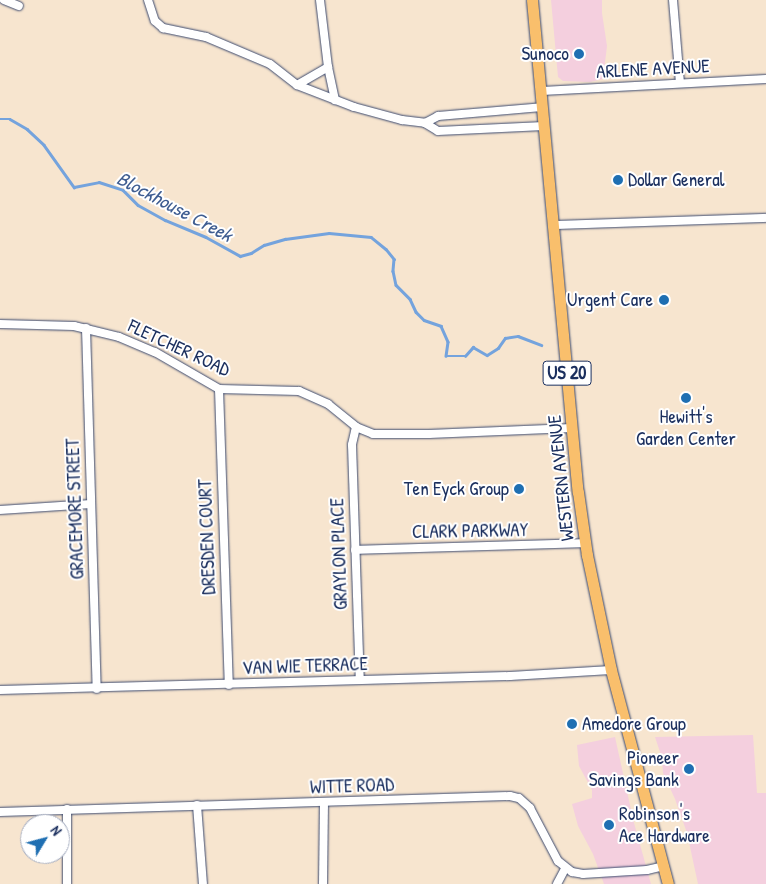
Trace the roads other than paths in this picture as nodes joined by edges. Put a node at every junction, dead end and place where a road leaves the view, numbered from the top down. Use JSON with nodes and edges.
{"nodes":[{"id":1,"x":4,"y":0,"type":"edge"},
{"id":2,"x":148,"y":0,"type":"edge"},
{"id":3,"x":320,"y":0,"type":"edge"},
{"id":4,"x":532,"y":0,"type":"edge"},
{"id":5,"x":673,"y":0,"type":"edge"},
{"id":6,"x":19,"y":6,"type":"dead end"},
{"id":7,"x":328,"y":67,"type":"junction"},
{"id":8,"x":766,"y":79,"type":"edge"},
{"id":9,"x":680,"y":83,"type":"junction"},
{"id":10,"x":297,"y":85,"type":"junction"},
{"id":11,"x":542,"y":91,"type":"junction"},
{"id":12,"x":335,"y":100,"type":"junction"},
{"id":13,"x":542,"y":107,"type":"junction"},
{"id":14,"x":425,"y":123,"type":"junction"},
{"id":15,"x":544,"y":126,"type":"junction"},
{"id":16,"x":766,"y":218,"type":"edge"},
{"id":17,"x":553,"y":225,"type":"junction"},
{"id":18,"x":0,"y":324,"type":"edge"},
{"id":19,"x":86,"y":328,"type":"junction"},
{"id":20,"x":219,"y":389,"type":"junction"},
{"id":21,"x":356,"y":426,"type":"junction"},
{"id":22,"x":572,"y":428,"type":"junction"},
{"id":23,"x":91,"y":504,"type":"junction"},
{"id":24,"x":0,"y":510,"type":"edge"},
{"id":25,"x":585,"y":543,"type":"junction"},
{"id":26,"x":356,"y":550,"type":"junction"},
{"id":27,"x":611,"y":670,"type":"junction"},
{"id":28,"x":360,"y":680,"type":"junction"},
{"id":29,"x":229,"y":685,"type":"junction"},
{"id":30,"x":97,"y":689,"type":"junction"},
{"id":31,"x":0,"y":690,"type":"edge"},
{"id":32,"x":324,"y":803,"type":"junction"},
{"id":33,"x":197,"y":805,"type":"junction"},
{"id":34,"x":67,"y":809,"type":"junction"},
{"id":35,"x":0,"y":812,"type":"edge"},
{"id":36,"x":664,"y":866,"type":"junction"},
{"id":37,"x":565,"y":869,"type":"junction"},
{"id":38,"x":66,"y":884,"type":"edge"},
{"id":39,"x":202,"y":884,"type":"edge"},
{"id":40,"x":323,"y":884,"type":"edge"},
{"id":41,"x":557,"y":884,"type":"edge"},
{"id":42,"x":668,"y":884,"type":"edge"}],
"edges":[{"from":1,"to":6,"type":"street"},
{"from":2,"to":10,"type":"street"},
{"from":3,"to":7,"type":"street"},
{"from":4,"to":11,"type":"main road","name":"WESTERN AVENUE","number":"US 20"},
{"from":5,"to":9,"type":"street"},
{"from":7,"to":10,"type":"street"},
{"from":7,"to":12,"type":"street"},
{"from":8,"to":9,"type":"street","name":"ARLENE AVENUE"},
{"from":9,"to":11,"type":"street","name":"ARLENE AVENUE"},
{"from":10,"to":12,"type":"street"},
{"from":11,"to":13,"type":"main road","name":"WESTERN AVENUE","number":"US 20"},
{"from":12,"to":14,"type":"street"},
{"from":13,"to":14,"type":"street"},
{"from":13,"to":15,"type":"main road","name":"WESTERN AVENUE","number":"US 20"},
{"from":14,"to":15,"type":"street"},
{"from":15,"to":17,"type":"main road","name":"WESTERN AVENUE","number":"US 20"},
{"from":16,"to":17,"type":"street"},
{"from":17,"to":22,"type":"main road","name":"WESTERN AVENUE","number":"US 20"},
{"from":18,"to":19,"type":"street","name":"FLETCHER ROAD"},
{"from":19,"to":20,"type":"street","name":"FLETCHER ROAD"},
{"from":19,"to":23,"type":"street","name":"GRACEMORE STREET"},
{"from":20,"to":21,"type":"street","name":"FLETCHER ROAD"},
{"from":20,"to":29,"type":"street","name":"DRESDEN COURT"},
{"from":21,"to":22,"type":"street","name":"FLETCHER ROAD"},
{"from":21,"to":26,"type":"street","name":"GRAYLON PLACE"},
{"from":22,"to":25,"type":"main road","name":"WESTERN AVENUE","number":"US 20"},
{"from":23,"to":24,"type":"street"},
{"from":23,"to":30,"type":"street","name":"GRACEMORE STREET"},
{"from":25,"to":26,"type":"street","name":"CLARK PARKWAY"},
{"from":25,"to":27,"type":"main road","name":"WESTERN AVENUE","number":"US 20"},
{"from":26,"to":28,"type":"street","name":"GRAYLON PLACE"},
{"from":27,"to":28,"type":"street","name":"VAN WIE TERRACE"},
{"from":27,"to":36,"type":"main road","name":"WESTERN AVENUE","number":"US 20"},
{"from":28,"to":29,"type":"street","name":"VAN WIE TERRACE"},
{"from":29,"to":30,"type":"street","name":"VAN WIE TERRACE"},
{"from":30,"to":31,"type":"street","name":"VAN WIE TERRACE"},
{"from":32,"to":33,"type":"street","name":"WITTE ROAD"},
{"from":32,"to":37,"type":"street","name":"WITTE ROAD"},
{"from":32,"to":40,"type":"street"},
{"from":33,"to":34,"type":"street","name":"WITTE ROAD"},
{"from":33,"to":39,"type":"street"},
{"from":34,"to":35,"type":"street","name":"WITTE ROAD"},
{"from":34,"to":38,"type":"street"},
{"from":36,"to":37,"type":"street"},
{"from":36,"to":42,"type":"main road","name":"WESTERN AVENUE","number":"US 20"},
{"from":37,"to":41,"type":"street"}]}
